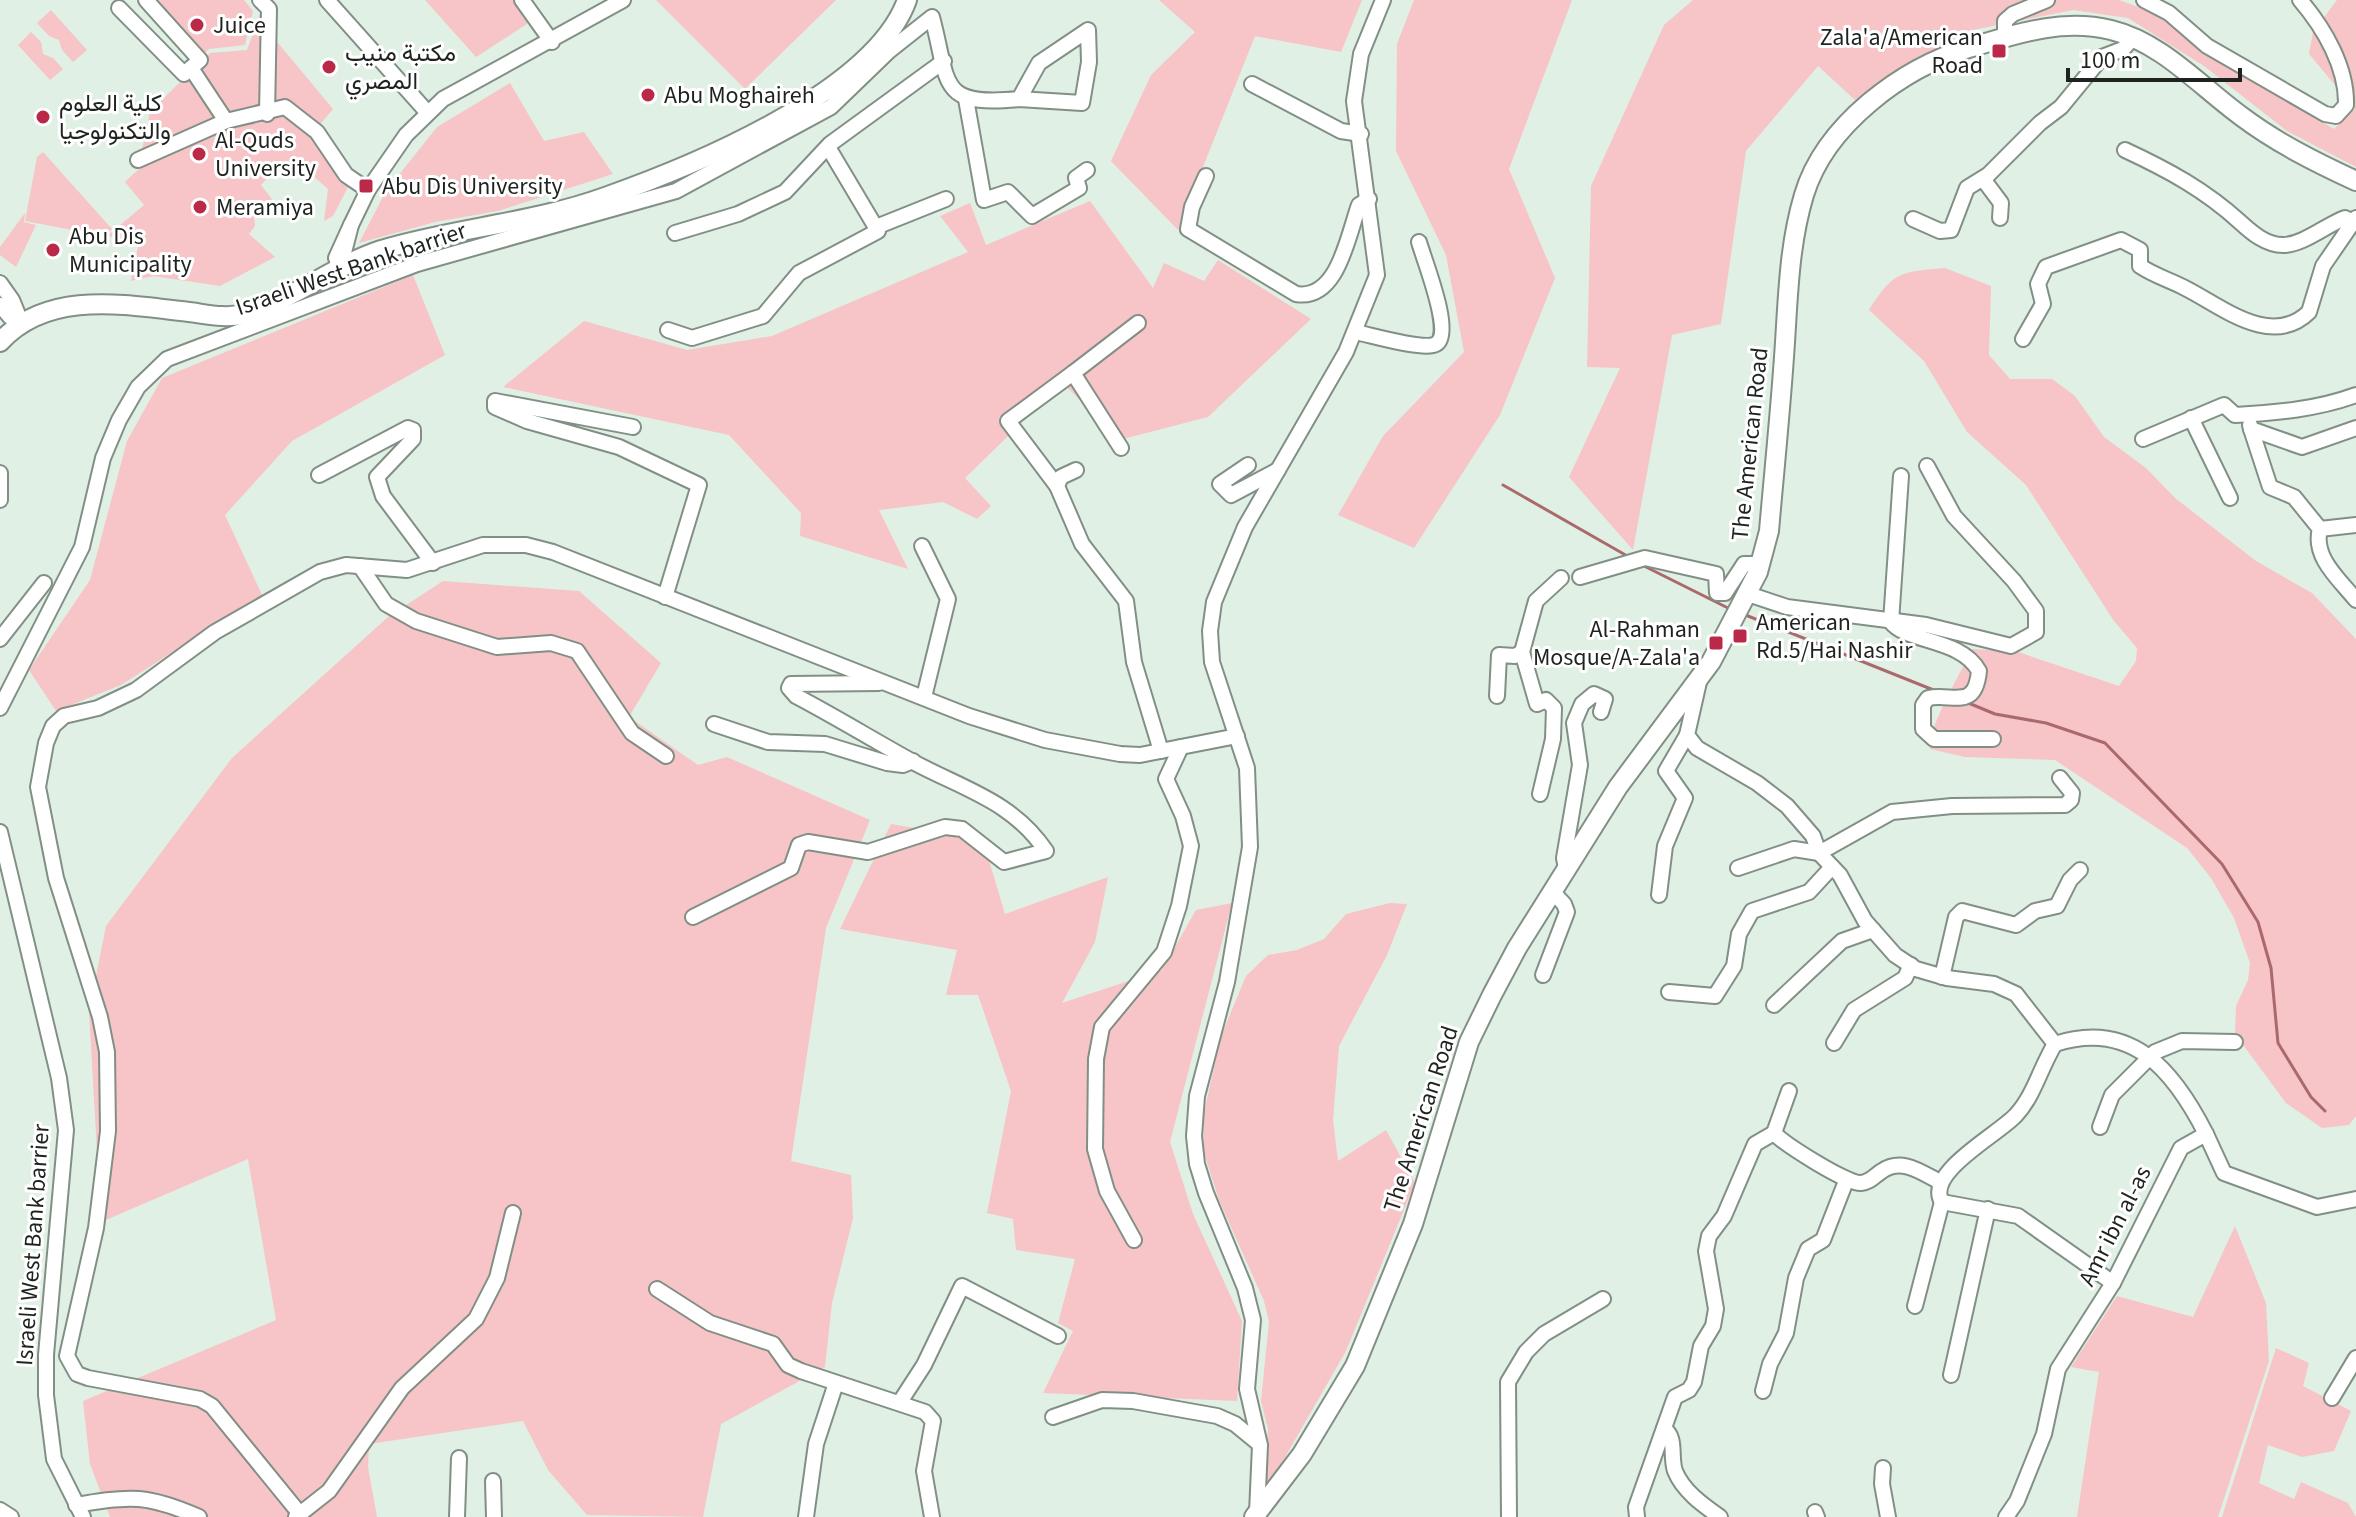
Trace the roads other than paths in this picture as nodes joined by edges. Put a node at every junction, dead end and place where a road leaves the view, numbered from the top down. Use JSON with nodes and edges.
{"nodes":[{"id":1,"x":146,"y":0,"type":"edge"},
{"id":2,"x":260,"y":0,"type":"edge"},
{"id":3,"x":327,"y":0,"type":"edge"},
{"id":4,"x":522,"y":0,"type":"edge"},
{"id":5,"x":623,"y":0,"type":"edge"},
{"id":6,"x":894,"y":0,"type":"edge"},
{"id":7,"x":907,"y":0,"type":"edge"},
{"id":8,"x":1383,"y":0,"type":"edge"},
{"id":9,"x":2047,"y":0,"type":"edge"},
{"id":10,"x":2144,"y":0,"type":"edge"},
{"id":11,"x":2300,"y":0,"type":"edge"},
{"id":12,"x":119,"y":8,"type":"dead end"},
{"id":13,"x":2005,"y":37,"type":"junction"},
{"id":14,"x":2132,"y":39,"type":"junction"},
{"id":15,"x":552,"y":42,"type":"junction"},
{"id":16,"x":944,"y":61,"type":"junction"},
{"id":17,"x":191,"y":68,"type":"junction"},
{"id":18,"x":1252,"y":84,"type":"dead end"},
{"id":19,"x":966,"y":99,"type":"junction"},
{"id":20,"x":1019,"y":99,"type":"junction"},
{"id":21,"x":427,"y":112,"type":"junction"},
{"id":22,"x":267,"y":114,"type":"junction"},
{"id":23,"x":226,"y":121,"type":"junction"},
{"id":24,"x":1361,"y":134,"type":"junction"},
{"id":25,"x":828,"y":147,"type":"junction"},
{"id":26,"x":2125,"y":150,"type":"dead end"},
{"id":27,"x":138,"y":160,"type":"dead end"},
{"id":28,"x":1087,"y":170,"type":"dead end"},
{"id":29,"x":1206,"y":176,"type":"dead end"},
{"id":30,"x":1983,"y":179,"type":"junction"},
{"id":31,"x":2356,"y":181,"type":"edge"},
{"id":32,"x":368,"y":190,"type":"junction"},
{"id":33,"x":946,"y":199,"type":"dead end"},
{"id":34,"x":1369,"y":199,"type":"junction"},
{"id":35,"x":2000,"y":218,"type":"dead end"},
{"id":36,"x":1913,"y":219,"type":"dead end"},
{"id":37,"x":2353,"y":219,"type":"edge"},
{"id":38,"x":876,"y":227,"type":"junction"},
{"id":39,"x":675,"y":233,"type":"dead end"},
{"id":40,"x":1419,"y":242,"type":"dead end"},
{"id":41,"x":341,"y":259,"type":"junction"},
{"id":42,"x":0,"y":283,"type":"edge"},
{"id":43,"x":9,"y":317,"type":"edge"},
{"id":44,"x":1138,"y":323,"type":"dead end"},
{"id":45,"x":668,"y":330,"type":"dead end"},
{"id":46,"x":1355,"y":332,"type":"junction"},
{"id":47,"x":2023,"y":339,"type":"dead end"},
{"id":48,"x":0,"y":342,"type":"edge"},
{"id":49,"x":1073,"y":373,"type":"junction"},
{"id":50,"x":2356,"y":395,"type":"edge"},
{"id":51,"x":2191,"y":418,"type":"junction"},
{"id":52,"x":2248,"y":422,"type":"junction"},
{"id":53,"x":633,"y":427,"type":"dead end"},
{"id":54,"x":2356,"y":428,"type":"edge"},
{"id":55,"x":2143,"y":439,"type":"dead end"},
{"id":56,"x":1121,"y":448,"type":"dead end"},
{"id":57,"x":1248,"y":465,"type":"dead end"},
{"id":58,"x":1927,"y":466,"type":"dead end"},
{"id":59,"x":1279,"y":469,"type":"junction"},
{"id":60,"x":1076,"y":470,"type":"dead end"},
{"id":61,"x":0,"y":473,"type":"edge"},
{"id":62,"x":319,"y":475,"type":"dead end"},
{"id":63,"x":1901,"y":476,"type":"dead end"},
{"id":64,"x":1057,"y":486,"type":"junction"},
{"id":65,"x":2230,"y":498,"type":"dead end"},
{"id":66,"x":0,"y":500,"type":"edge"},
{"id":67,"x":2356,"y":525,"type":"edge"},
{"id":68,"x":2320,"y":529,"type":"junction"},
{"id":69,"x":922,"y":546,"type":"dead end"},
{"id":70,"x":433,"y":563,"type":"junction"},
{"id":71,"x":1760,"y":564,"type":"junction"},
{"id":72,"x":360,"y":566,"type":"junction"},
{"id":73,"x":1580,"y":577,"type":"dead end"},
{"id":74,"x":1561,"y":578,"type":"dead end"},
{"id":75,"x":44,"y":583,"type":"dead end"},
{"id":76,"x":1748,"y":594,"type":"junction"},
{"id":77,"x":665,"y":597,"type":"junction"},
{"id":78,"x":2356,"y":600,"type":"edge"},
{"id":79,"x":1891,"y":622,"type":"junction"},
{"id":80,"x":0,"y":639,"type":"edge"},
{"id":81,"x":1522,"y":652,"type":"junction"},
{"id":82,"x":1699,"y":679,"type":"junction"},
{"id":83,"x":887,"y":683,"type":"junction"},
{"id":84,"x":1497,"y":696,"type":"dead end"},
{"id":85,"x":924,"y":697,"type":"junction"},
{"id":86,"x":0,"y":708,"type":"edge"},
{"id":87,"x":1601,"y":712,"type":"dead end"},
{"id":88,"x":714,"y":724,"type":"dead end"},
{"id":89,"x":1687,"y":735,"type":"junction"},
{"id":90,"x":1237,"y":736,"type":"junction"},
{"id":91,"x":1553,"y":739,"type":"junction"},
{"id":92,"x":1993,"y":739,"type":"dead end"},
{"id":93,"x":1577,"y":744,"type":"junction"},
{"id":94,"x":1181,"y":747,"type":"junction"},
{"id":95,"x":1161,"y":751,"type":"junction"},
{"id":96,"x":666,"y":756,"type":"dead end"},
{"id":97,"x":913,"y":761,"type":"junction"},
{"id":98,"x":2060,"y":778,"type":"dead end"},
{"id":99,"x":1540,"y":794,"type":"dead end"},
{"id":100,"x":0,"y":832,"type":"edge"},
{"id":101,"x":1819,"y":853,"type":"junction"},
{"id":102,"x":1832,"y":867,"type":"junction"},
{"id":103,"x":1738,"y":868,"type":"dead end"},
{"id":104,"x":1566,"y":869,"type":"junction"},
{"id":105,"x":2080,"y":870,"type":"dead end"},
{"id":106,"x":1552,"y":891,"type":"junction"},
{"id":107,"x":1659,"y":895,"type":"dead end"},
{"id":108,"x":693,"y":917,"type":"dead end"},
{"id":109,"x":1873,"y":930,"type":"junction"},
{"id":110,"x":1911,"y":965,"type":"junction"},
{"id":111,"x":1543,"y":975,"type":"dead end"},
{"id":112,"x":1942,"y":977,"type":"junction"},
{"id":113,"x":1669,"y":992,"type":"dead end"},
{"id":114,"x":1774,"y":1005,"type":"dead end"},
{"id":115,"x":2235,"y":1042,"type":"dead end"},
{"id":116,"x":1834,"y":1043,"type":"dead end"},
{"id":117,"x":2055,"y":1044,"type":"junction"},
{"id":118,"x":2151,"y":1057,"type":"junction"},
{"id":119,"x":1789,"y":1091,"type":"dead end"},
{"id":120,"x":2100,"y":1127,"type":"dead end"},
{"id":121,"x":1774,"y":1133,"type":"junction"},
{"id":122,"x":2206,"y":1134,"type":"junction"},
{"id":123,"x":1846,"y":1181,"type":"junction"},
{"id":124,"x":1940,"y":1182,"type":"junction"},
{"id":125,"x":2356,"y":1199,"type":"edge"},
{"id":126,"x":1942,"y":1202,"type":"junction"},
{"id":127,"x":1988,"y":1209,"type":"junction"},
{"id":128,"x":513,"y":1213,"type":"dead end"},
{"id":129,"x":1134,"y":1240,"type":"dead end"},
{"id":130,"x":2113,"y":1283,"type":"junction"},
{"id":131,"x":657,"y":1289,"type":"dead end"},
{"id":132,"x":1603,"y":1299,"type":"dead end"},
{"id":133,"x":1915,"y":1306,"type":"dead end"},
{"id":134,"x":1058,"y":1336,"type":"dead end"},
{"id":135,"x":2356,"y":1358,"type":"edge"},
{"id":136,"x":1951,"y":1375,"type":"dead end"},
{"id":137,"x":836,"y":1383,"type":"junction"},
{"id":138,"x":1763,"y":1391,"type":"dead end"},
{"id":139,"x":2332,"y":1398,"type":"dead end"},
{"id":140,"x":900,"y":1402,"type":"junction"},
{"id":141,"x":1053,"y":1417,"type":"dead end"},
{"id":142,"x":1664,"y":1429,"type":"junction"},
{"id":143,"x":1260,"y":1445,"type":"junction"},
{"id":144,"x":459,"y":1458,"type":"dead end"},
{"id":145,"x":1883,"y":1468,"type":"dead end"},
{"id":146,"x":493,"y":1481,"type":"dead end"},
{"id":147,"x":0,"y":1510,"type":"edge"},
{"id":148,"x":80,"y":1511,"type":"edge"},
{"id":149,"x":1256,"y":1515,"type":"edge"},
{"id":150,"x":298,"y":1516,"type":"edge"},
{"id":151,"x":11,"y":1517,"type":"edge"},
{"id":152,"x":199,"y":1517,"type":"edge"},
{"id":153,"x":457,"y":1517,"type":"edge"},
{"id":154,"x":494,"y":1517,"type":"edge"},
{"id":155,"x":806,"y":1517,"type":"edge"},
{"id":156,"x":932,"y":1517,"type":"edge"},
{"id":157,"x":1509,"y":1517,"type":"edge"},
{"id":158,"x":1637,"y":1517,"type":"edge"},
{"id":159,"x":1720,"y":1517,"type":"edge"},
{"id":160,"x":1888,"y":1517,"type":"edge"},
{"id":161,"x":2006,"y":1517,"type":"edge"}],
"edges":[{"from":1,"to":17,"type":"street"},
{"from":2,"to":22,"type":"street"},
{"from":3,"to":21,"type":"street"},
{"from":4,"to":15,"type":"street"},
{"from":5,"to":15,"type":"street"},
{"from":6,"to":41,"type":"main road"},
{"from":7,"to":41,"type":"main road"},
{"from":8,"to":24,"type":"street"},
{"from":9,"to":13,"type":"street"},
{"from":10,"to":11,"type":"street"},
{"from":12,"to":17,"type":"street"},
{"from":13,"to":14,"type":"main road","name":"The American Road"},
{"from":13,"to":71,"type":"main road","name":"The American Road"},
{"from":14,"to":30,"type":"street"},
{"from":14,"to":31,"type":"main road","name":"The American Road"},
{"from":15,"to":21,"type":"street"},
{"from":16,"to":19,"type":"street"},
{"from":16,"to":25,"type":"street"},
{"from":16,"to":86,"type":"street","name":"Israeli West Bank barrier"},
{"from":17,"to":23,"type":"street"},
{"from":18,"to":24,"type":"street"},
{"from":19,"to":20,"type":"street"},
{"from":19,"to":28,"type":"street"},
{"from":20,"to":20,"type":"street"},
{"from":21,"to":32,"type":"street"},
{"from":22,"to":23,"type":"street"},
{"from":22,"to":32,"type":"street"},
{"from":23,"to":27,"type":"street"},
{"from":24,"to":34,"type":"street"},
{"from":25,"to":38,"type":"street"},
{"from":25,"to":39,"type":"street"},
{"from":26,"to":37,"type":"street"},
{"from":29,"to":34,"type":"street"},
{"from":30,"to":35,"type":"street"},
{"from":30,"to":36,"type":"street"},
{"from":32,"to":41,"type":"street"},
{"from":33,"to":38,"type":"street"},
{"from":34,"to":46,"type":"street"},
{"from":37,"to":47,"type":"street"},
{"from":38,"to":45,"type":"street"},
{"from":40,"to":46,"type":"street"},
{"from":41,"to":43,"type":"main road"},
{"from":42,"to":43,"type":"street"},
{"from":43,"to":48,"type":"main road"},
{"from":44,"to":49,"type":"street"},
{"from":46,"to":59,"type":"street"},
{"from":49,"to":56,"type":"street"},
{"from":49,"to":64,"type":"street"},
{"from":50,"to":52,"type":"street"},
{"from":51,"to":52,"type":"street"},
{"from":51,"to":55,"type":"street"},
{"from":51,"to":65,"type":"street"},
{"from":52,"to":54,"type":"street"},
{"from":52,"to":68,"type":"street"},
{"from":53,"to":77,"type":"street"},
{"from":57,"to":59,"type":"street"},
{"from":58,"to":79,"type":"street"},
{"from":59,"to":90,"type":"street"},
{"from":60,"to":64,"type":"street"},
{"from":61,"to":66,"type":"street"},
{"from":62,"to":70,"type":"street"},
{"from":63,"to":79,"type":"street"},
{"from":64,"to":95,"type":"street"},
{"from":67,"to":68,"type":"street"},
{"from":68,"to":78,"type":"street"},
{"from":69,"to":85,"type":"street"},
{"from":70,"to":72,"type":"street"},
{"from":70,"to":77,"type":"street"},
{"from":71,"to":73,"type":"street"},
{"from":71,"to":76,"type":"main road","name":"The American Road"},
{"from":72,"to":96,"type":"street"},
{"from":72,"to":150,"type":"street"},
{"from":74,"to":81,"type":"street"},
{"from":75,"to":80,"type":"street"},
{"from":76,"to":79,"type":"street"},
{"from":76,"to":82,"type":"main road","name":"The American Road"},
{"from":77,"to":83,"type":"street"},
{"from":79,"to":92,"type":"street"},
{"from":81,"to":84,"type":"street"},
{"from":81,"to":91,"type":"street"},
{"from":82,"to":89,"type":"street"},
{"from":82,"to":104,"type":"main road","name":"The American Road"},
{"from":83,"to":85,"type":"street"},
{"from":83,"to":97,"type":"street"},
{"from":85,"to":95,"type":"street"},
{"from":87,"to":93,"type":"street"},
{"from":88,"to":97,"type":"street"},
{"from":89,"to":101,"type":"street"},
{"from":89,"to":107,"type":"street"},
{"from":90,"to":94,"type":"street"},
{"from":90,"to":143,"type":"street"},
{"from":91,"to":93,"type":"street"},
{"from":91,"to":99,"type":"street"},
{"from":93,"to":104,"type":"street"},
{"from":94,"to":95,"type":"street"},
{"from":94,"to":129,"type":"street"},
{"from":97,"to":108,"type":"street"},
{"from":98,"to":101,"type":"street"},
{"from":100,"to":148,"type":"street","name":"Israeli West Bank barrier"},
{"from":101,"to":102,"type":"street"},
{"from":101,"to":103,"type":"street"},
{"from":102,"to":109,"type":"street"},
{"from":102,"to":113,"type":"street"},
{"from":104,"to":106,"type":"main road","name":"The American Road"},
{"from":105,"to":112,"type":"street"},
{"from":106,"to":111,"type":"street"},
{"from":106,"to":149,"type":"main road","name":"The American Road"},
{"from":109,"to":110,"type":"street"},
{"from":109,"to":114,"type":"street"},
{"from":110,"to":112,"type":"street"},
{"from":110,"to":116,"type":"street"},
{"from":112,"to":117,"type":"street"},
{"from":115,"to":118,"type":"street"},
{"from":117,"to":118,"type":"street"},
{"from":117,"to":124,"type":"street"},
{"from":118,"to":120,"type":"street"},
{"from":118,"to":122,"type":"street"},
{"from":119,"to":121,"type":"street"},
{"from":121,"to":123,"type":"street"},
{"from":121,"to":142,"type":"street"},
{"from":122,"to":125,"type":"street"},
{"from":122,"to":130,"type":"street","name":"Amr ibn al-as"},
{"from":123,"to":124,"type":"street"},
{"from":123,"to":138,"type":"street"},
{"from":124,"to":126,"type":"street"},
{"from":126,"to":127,"type":"street"},
{"from":126,"to":133,"type":"street"},
{"from":127,"to":130,"type":"street"},
{"from":127,"to":136,"type":"street"},
{"from":128,"to":150,"type":"street"},
{"from":130,"to":161,"type":"street","name":"Amr ibn al-as"},
{"from":131,"to":137,"type":"street"},
{"from":132,"to":157,"type":"street"},
{"from":134,"to":140,"type":"street"},
{"from":135,"to":139,"type":"street"},
{"from":137,"to":140,"type":"street"},
{"from":137,"to":155,"type":"street"},
{"from":140,"to":156,"type":"street"},
{"from":141,"to":143,"type":"street"},
{"from":142,"to":158,"type":"street"},
{"from":142,"to":159,"type":"street"},
{"from":143,"to":149,"type":"street"},
{"from":144,"to":153,"type":"street"},
{"from":145,"to":160,"type":"street"},
{"from":146,"to":154,"type":"street"},
{"from":147,"to":151,"type":"street"},
{"from":148,"to":152,"type":"street"}]}
